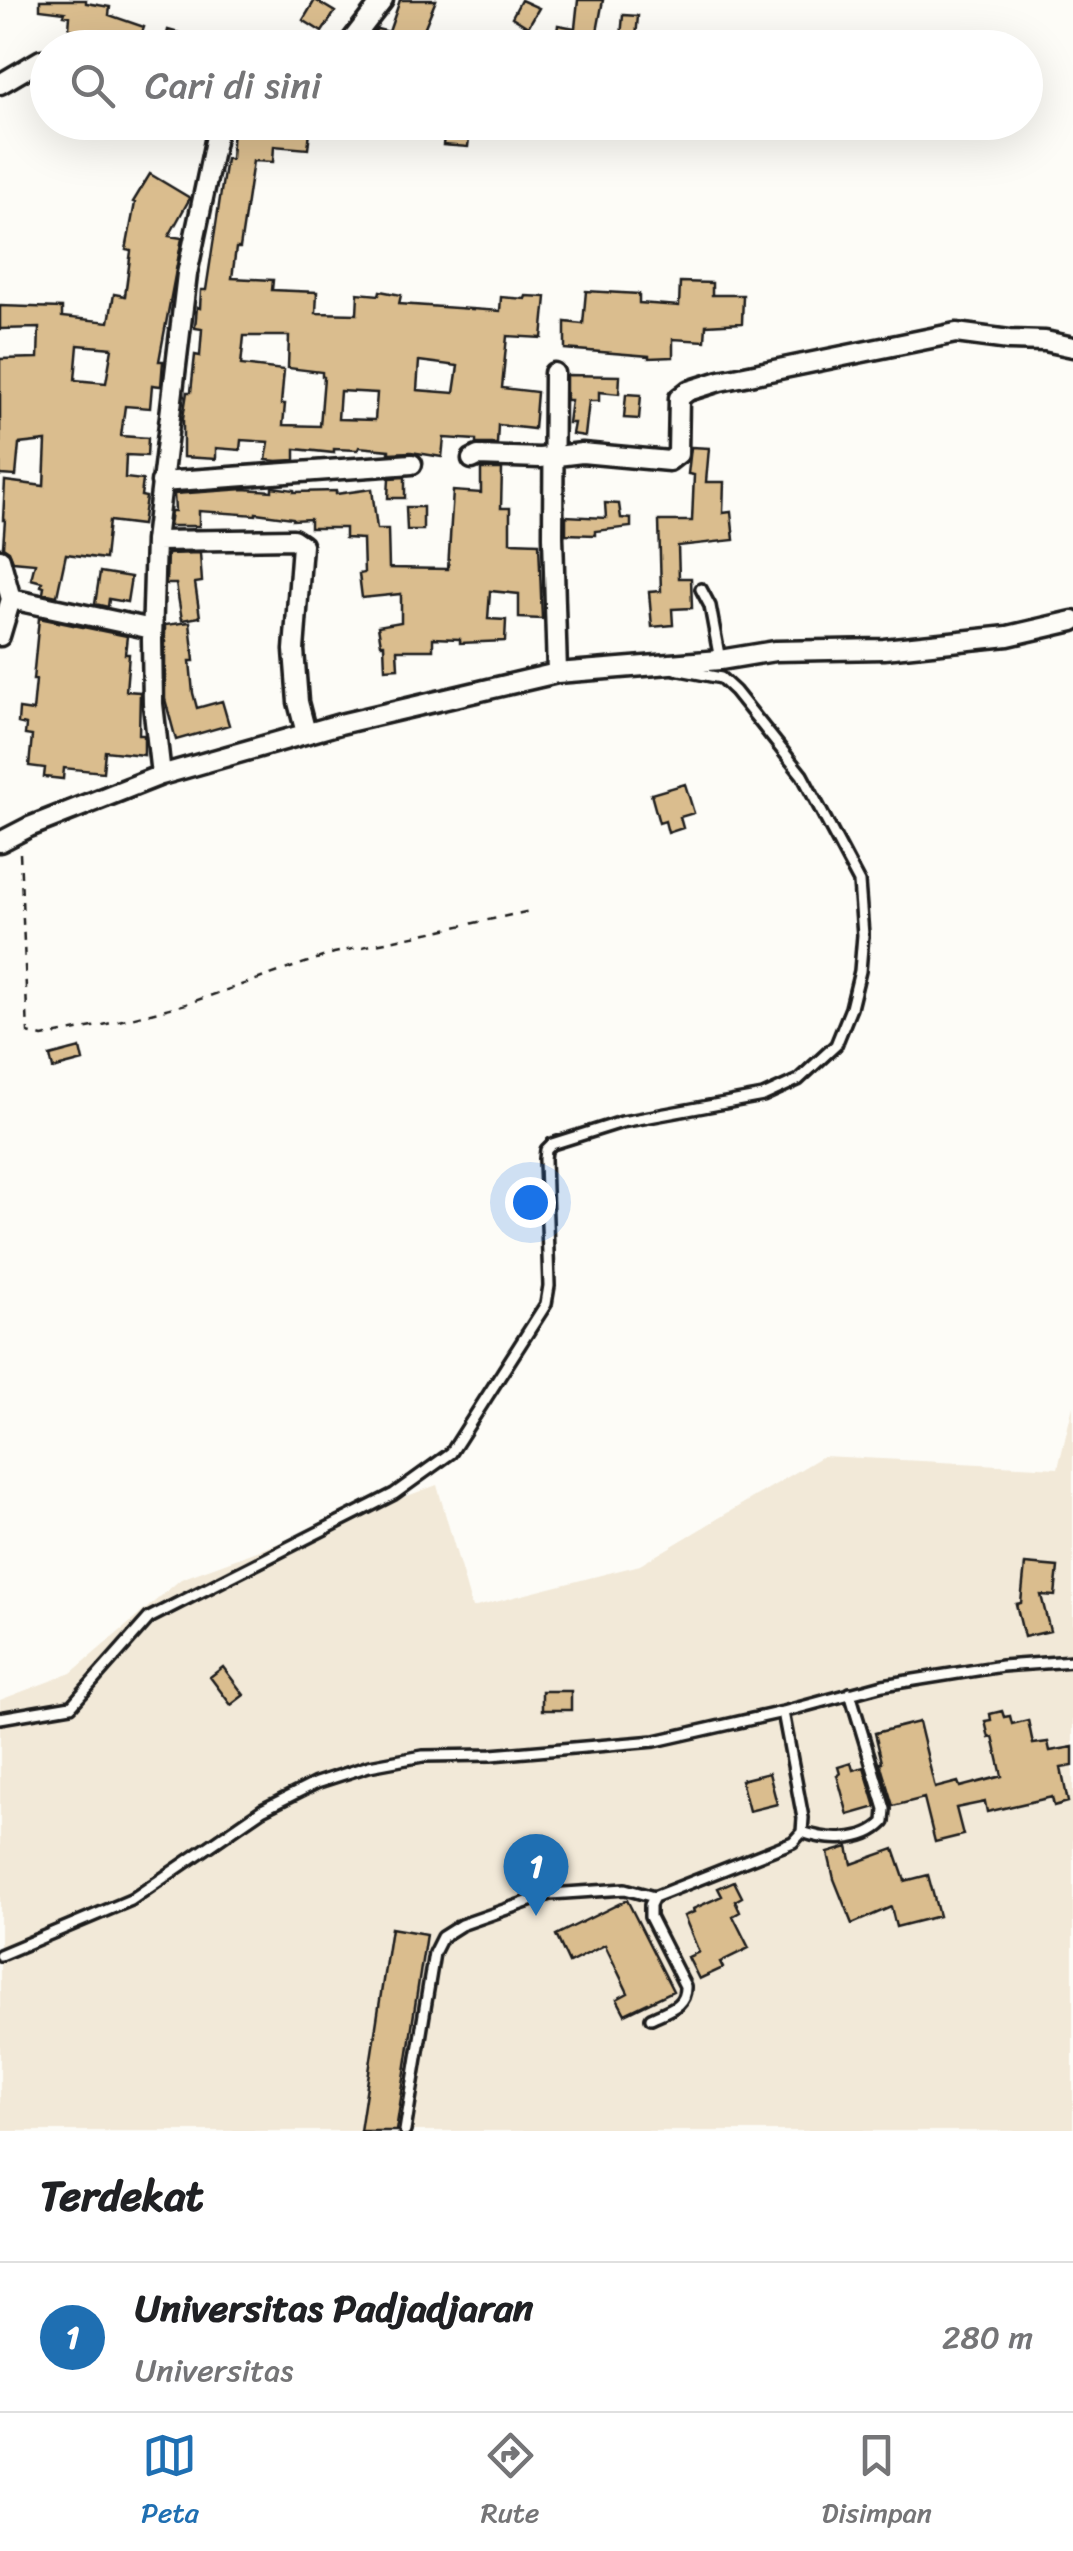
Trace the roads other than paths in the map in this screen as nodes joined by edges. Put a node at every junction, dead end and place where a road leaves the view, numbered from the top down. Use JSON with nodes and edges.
{"nodes":[{"id":1,"x":383,"y":0,"type":"edge"},
{"id":2,"x":360,"y":30,"type":"edge"},
{"id":3,"x":30,"y":67,"type":"edge"},
{"id":4,"x":0,"y":84,"type":"edge"},
{"id":5,"x":215,"y":140,"type":"edge"},
{"id":6,"x":1073,"y":347,"type":"edge"},
{"id":7,"x":554,"y":372,"type":"dead end"},
{"id":8,"x":555,"y":456,"type":"junction"},
{"id":9,"x":472,"y":459,"type":"dead end"},
{"id":10,"x":412,"y":464,"type":"dead end"},
{"id":11,"x":161,"y":482,"type":"junction"},
{"id":12,"x":155,"y":542,"type":"junction"},
{"id":13,"x":0,"y":559,"type":"edge"},
{"id":14,"x":6,"y":589,"type":"edge"},
{"id":15,"x":701,"y":589,"type":"dead end"},
{"id":16,"x":1073,"y":621,"type":"edge"},
{"id":17,"x":152,"y":628,"type":"junction"},
{"id":18,"x":0,"y":636,"type":"edge"},
{"id":19,"x":720,"y":660,"type":"junction"},
{"id":20,"x":632,"y":666,"type":"junction"},
{"id":21,"x":558,"y":674,"type":"junction"},
{"id":22,"x":306,"y":734,"type":"junction"},
{"id":23,"x":161,"y":775,"type":"junction"},
{"id":24,"x":0,"y":842,"type":"edge"},
{"id":25,"x":1073,"y":1661,"type":"edge"},
{"id":26,"x":850,"y":1693,"type":"junction"},
{"id":27,"x":783,"y":1712,"type":"junction"},
{"id":28,"x":0,"y":1718,"type":"edge"},
{"id":29,"x":802,"y":1832,"type":"junction"},
{"id":30,"x":654,"y":1896,"type":"junction"},
{"id":31,"x":0,"y":1955,"type":"edge"},
{"id":32,"x":650,"y":2018,"type":"dead end"},
{"id":33,"x":405,"y":2131,"type":"edge"}],
"edges":[{"from":1,"to":2,"type":"street"},
{"from":3,"to":4,"type":"street"},
{"from":5,"to":11,"type":"street"},
{"from":6,"to":8,"type":"street"},
{"from":7,"to":8,"type":"street"},
{"from":8,"to":9,"type":"street"},
{"from":8,"to":21,"type":"street"},
{"from":10,"to":11,"type":"street"},
{"from":11,"to":12,"type":"street"},
{"from":12,"to":17,"type":"street"},
{"from":12,"to":22,"type":"street"},
{"from":13,"to":14,"type":"street"},
{"from":14,"to":17,"type":"street"},
{"from":14,"to":18,"type":"street"},
{"from":15,"to":19,"type":"lane"},
{"from":16,"to":19,"type":"street"},
{"from":17,"to":23,"type":"street"},
{"from":19,"to":20,"type":"street"},
{"from":20,"to":21,"type":"street"},
{"from":20,"to":28,"type":"lane"},
{"from":21,"to":22,"type":"street"},
{"from":22,"to":23,"type":"street"},
{"from":23,"to":24,"type":"street"},
{"from":25,"to":26,"type":"lane"},
{"from":26,"to":27,"type":"lane"},
{"from":26,"to":29,"type":"lane"},
{"from":27,"to":29,"type":"lane"},
{"from":27,"to":31,"type":"lane"},
{"from":29,"to":30,"type":"lane"},
{"from":30,"to":32,"type":"lane"},
{"from":30,"to":33,"type":"lane"}]}
